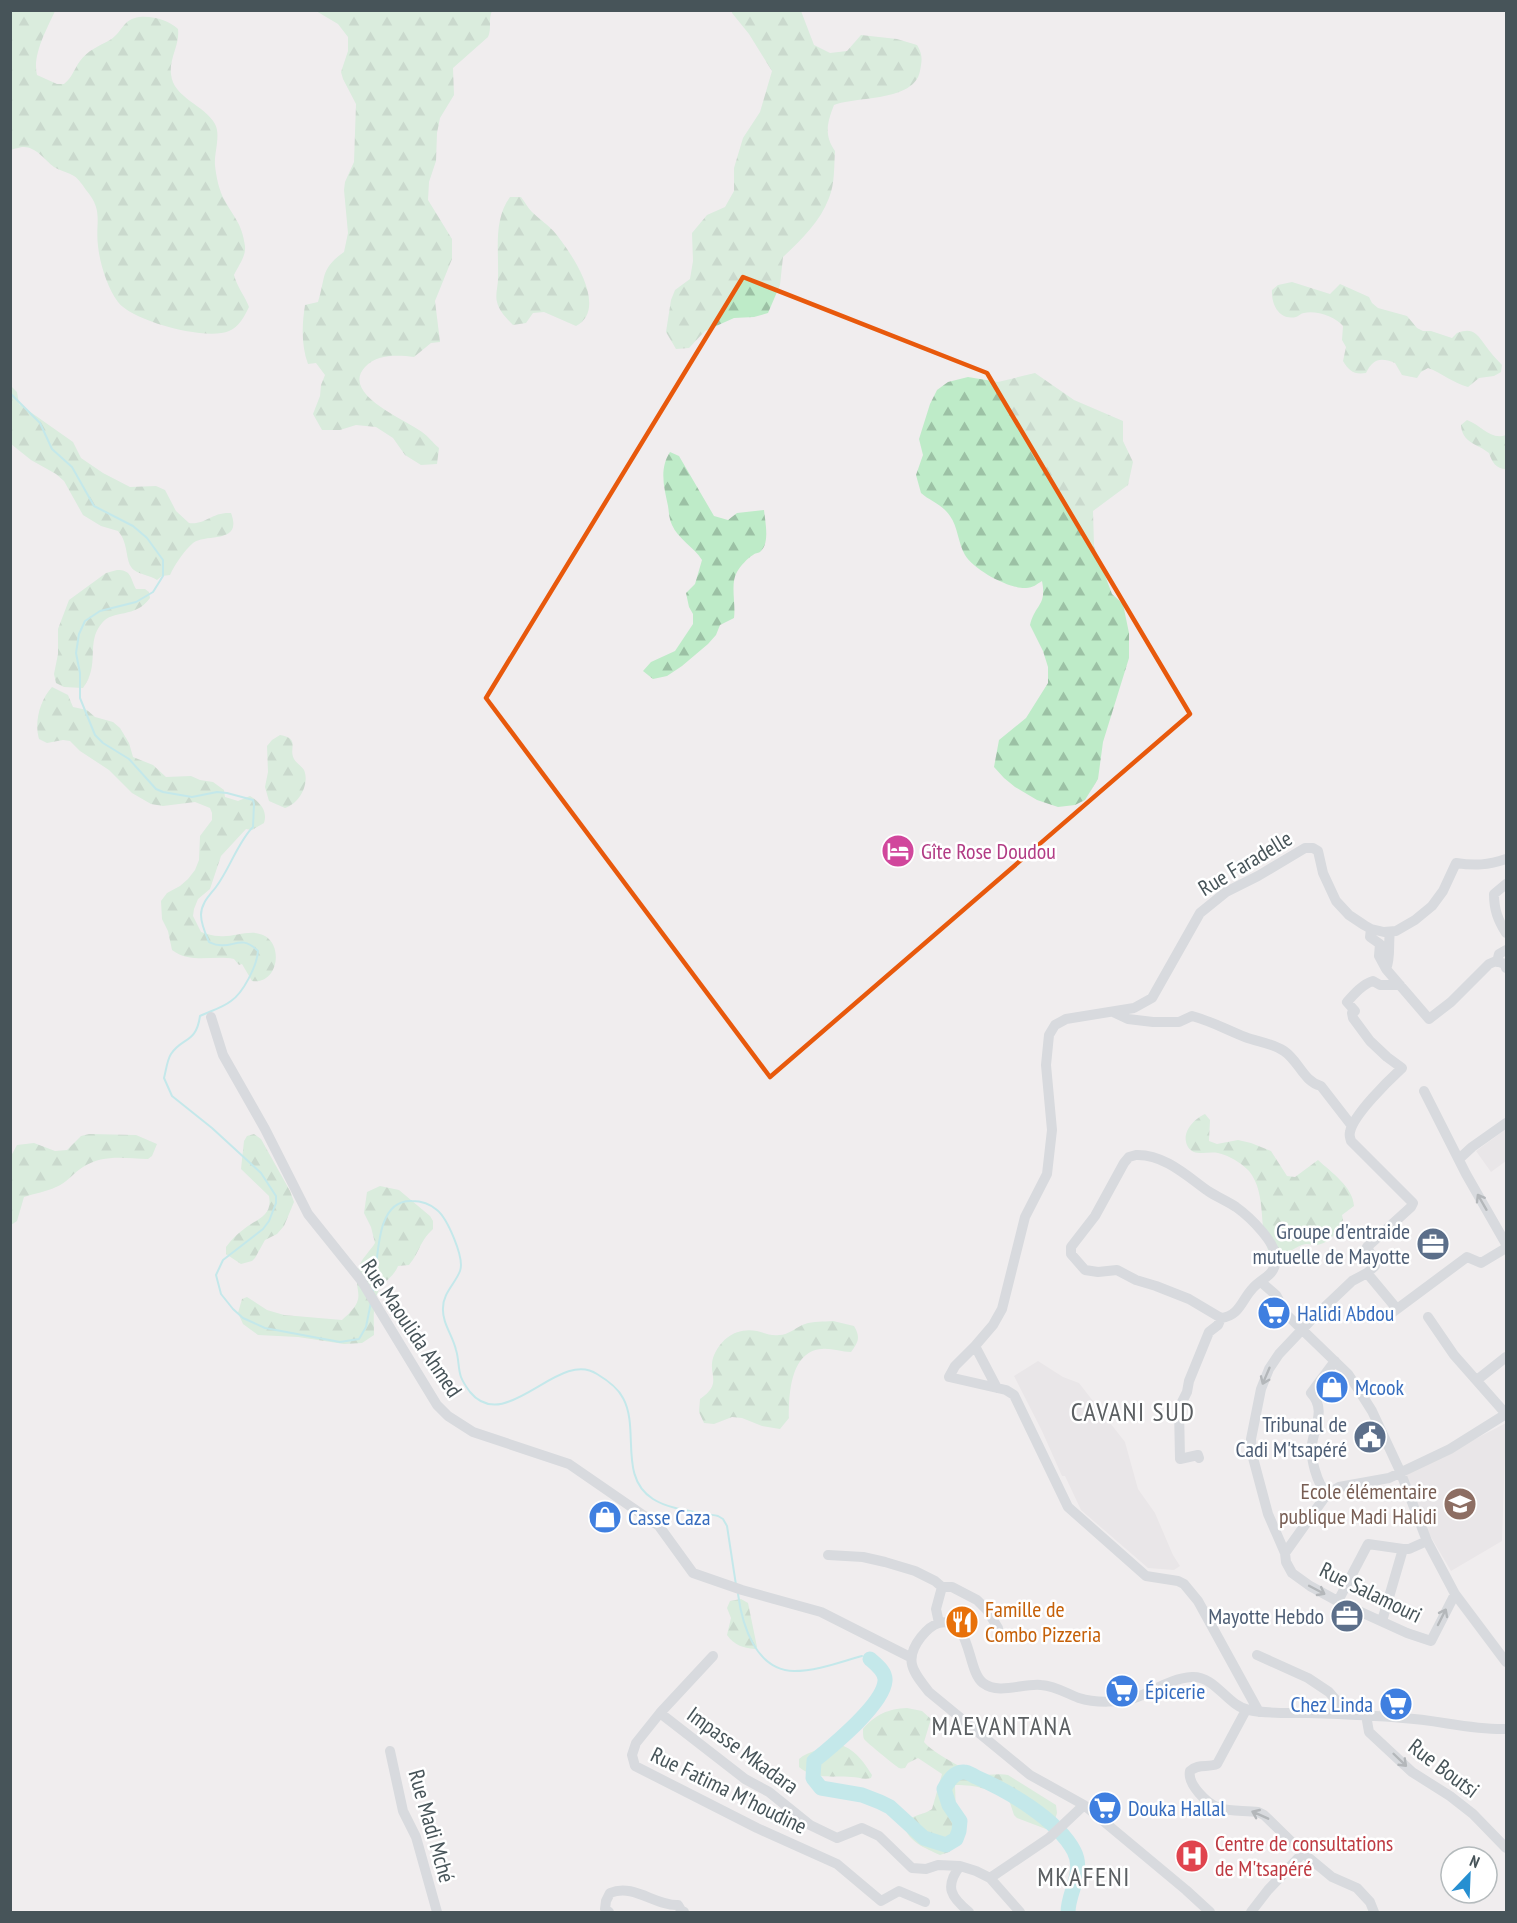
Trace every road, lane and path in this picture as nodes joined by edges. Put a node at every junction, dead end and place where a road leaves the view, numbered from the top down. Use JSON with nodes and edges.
{"nodes":[{"id":1,"x":1506,"y":859,"type":"edge"},
{"id":2,"x":1506,"y":884,"type":"edge"},
{"id":3,"x":1371,"y":929,"type":"junction"},
{"id":4,"x":1390,"y":932,"type":"junction"},
{"id":5,"x":1506,"y":933,"type":"edge"},
{"id":6,"x":1506,"y":950,"type":"edge"},
{"id":7,"x":1502,"y":964,"type":"edge"},
{"id":8,"x":1386,"y":969,"type":"junction"},
{"id":9,"x":1400,"y":985,"type":"junction"},
{"id":10,"x":1113,"y":1012,"type":"junction"},
{"id":11,"x":211,"y":1017,"type":"dead end"},
{"id":12,"x":1424,"y":1091,"type":"dead end"},
{"id":13,"x":1506,"y":1123,"type":"edge"},
{"id":14,"x":1352,"y":1126,"type":"junction"},
{"id":15,"x":1460,"y":1160,"type":"junction"},
{"id":16,"x":1506,"y":1246,"type":"edge"},
{"id":17,"x":1367,"y":1273,"type":"junction"},
{"id":18,"x":1261,"y":1282,"type":"junction"},
{"id":19,"x":1428,"y":1317,"type":"dead end"},
{"id":20,"x":1221,"y":1318,"type":"junction"},
{"id":21,"x":1301,"y":1329,"type":"junction"},
{"id":22,"x":975,"y":1346,"type":"junction"},
{"id":23,"x":1506,"y":1357,"type":"edge"},
{"id":24,"x":1335,"y":1361,"type":"junction"},
{"id":25,"x":1477,"y":1380,"type":"junction"},
{"id":26,"x":997,"y":1388,"type":"junction"},
{"id":27,"x":1506,"y":1414,"type":"edge"},
{"id":28,"x":1199,"y":1458,"type":"dead end"},
{"id":29,"x":1400,"y":1471,"type":"junction"},
{"id":30,"x":1327,"y":1494,"type":"junction"},
{"id":31,"x":1427,"y":1540,"type":"junction"},
{"id":32,"x":1403,"y":1549,"type":"junction"},
{"id":33,"x":1285,"y":1553,"type":"junction"},
{"id":34,"x":828,"y":1555,"type":"dead end"},
{"id":35,"x":942,"y":1587,"type":"junction"},
{"id":36,"x":1455,"y":1593,"type":"junction"},
{"id":37,"x":1338,"y":1601,"type":"junction"},
{"id":38,"x":1382,"y":1621,"type":"junction"},
{"id":39,"x":939,"y":1623,"type":"junction"},
{"id":40,"x":998,"y":1628,"type":"dead end"},
{"id":41,"x":1257,"y":1655,"type":"dead end"},
{"id":42,"x":713,"y":1656,"type":"dead end"},
{"id":43,"x":910,"y":1657,"type":"junction"},
{"id":44,"x":1506,"y":1662,"type":"edge"},
{"id":45,"x":1246,"y":1710,"type":"junction"},
{"id":46,"x":1258,"y":1712,"type":"junction"},
{"id":47,"x":660,"y":1713,"type":"junction"},
{"id":48,"x":1344,"y":1714,"type":"junction"},
{"id":49,"x":1366,"y":1715,"type":"junction"},
{"id":50,"x":1506,"y":1729,"type":"edge"},
{"id":51,"x":390,"y":1751,"type":"dead end"},
{"id":52,"x":1084,"y":1805,"type":"junction"},
{"id":53,"x":1506,"y":1848,"type":"edge"},
{"id":54,"x":1303,"y":1853,"type":"junction"},
{"id":55,"x":960,"y":1866,"type":"junction"},
{"id":56,"x":990,"y":1878,"type":"junction"},
{"id":57,"x":925,"y":1902,"type":"dead end"},
{"id":58,"x":607,"y":1911,"type":"edge"},
{"id":59,"x":437,"y":1912,"type":"edge"},
{"id":60,"x":684,"y":1912,"type":"edge"},
{"id":61,"x":969,"y":1912,"type":"edge"},
{"id":62,"x":1020,"y":1912,"type":"edge"},
{"id":63,"x":1210,"y":1912,"type":"edge"},
{"id":64,"x":1251,"y":1912,"type":"edge"},
{"id":65,"x":1374,"y":1912,"type":"edge"}],
"edges":[{"from":1,"to":4,"type":"street"},
{"from":2,"to":5,"type":"street"},
{"from":3,"to":4,"type":"street","name":"Rue Faradelle"},
{"from":3,"to":8,"type":"street"},
{"from":3,"to":10,"type":"street","name":"Rue Faradelle"},
{"from":4,"to":8,"type":"street"},
{"from":6,"to":7,"type":"street"},
{"from":7,"to":9,"type":"street"},
{"from":8,"to":9,"type":"street"},
{"from":9,"to":14,"type":"street"},
{"from":10,"to":14,"type":"street"},
{"from":10,"to":22,"type":"street","name":"Rue Faradelle"},
{"from":11,"to":43,"type":"street","name":"Rue Maoulida Ahmed"},
{"from":12,"to":15,"type":"street"},
{"from":13,"to":15,"type":"street"},
{"from":14,"to":17,"type":"street"},
{"from":16,"to":15,"type":"street","one_way":true},
{"from":16,"to":17,"type":"street"},
{"from":17,"to":21,"type":"street","name":"Rue Salamouri"},
{"from":18,"to":20,"type":"street"},
{"from":18,"to":20,"type":"street"},
{"from":18,"to":21,"type":"street"},
{"from":19,"to":25,"type":"street"},
{"from":20,"to":28,"type":"street"},
{"from":21,"to":24,"type":"street"},
{"from":21,"to":33,"type":"street","name":"Rue Salamouri","one_way":true},
{"from":22,"to":26,"type":"street"},
{"from":22,"to":26,"type":"street","name":"Rue Faradelle"},
{"from":23,"to":25,"type":"street"},
{"from":24,"to":29,"type":"street"},
{"from":24,"to":30,"type":"street"},
{"from":25,"to":27,"type":"street"},
{"from":26,"to":46,"type":"street"},
{"from":27,"to":29,"type":"street"},
{"from":29,"to":30,"type":"street"},
{"from":29,"to":31,"type":"street"},
{"from":30,"to":33,"type":"street"},
{"from":31,"to":32,"type":"street"},
{"from":31,"to":36,"type":"street"},
{"from":32,"to":37,"type":"street"},
{"from":32,"to":38,"type":"street"},
{"from":33,"to":37,"type":"street","name":"Rue Salamouri","one_way":true},
{"from":34,"to":35,"type":"street"},
{"from":35,"to":39,"type":"street"},
{"from":35,"to":40,"type":"street"},
{"from":38,"to":36,"type":"street","name":"Rue Salamouri","one_way":true},
{"from":36,"to":44,"type":"street"},
{"from":37,"to":38,"type":"street","name":"Rue Salamouri"},
{"from":39,"to":43,"type":"street"},
{"from":39,"to":45,"type":"street"},
{"from":41,"to":48,"type":"street"},
{"from":42,"to":47,"type":"street","name":"Rue Fatima M'houdine"},
{"from":43,"to":52,"type":"street"},
{"from":45,"to":46,"type":"street"},
{"from":54,"to":45,"type":"street","one_way":true},
{"from":46,"to":48,"type":"street"},
{"from":47,"to":55,"type":"street","name":"Impasse Mkadara"},
{"from":47,"to":57,"type":"street","name":"Rue Fatima M'houdine"},
{"from":48,"to":49,"type":"street"},
{"from":49,"to":50,"type":"street"},
{"from":49,"to":53,"type":"street","name":"Rue Boutsi","one_way":true},
{"from":51,"to":59,"type":"street","name":"Rue Madi Mché"},
{"from":52,"to":56,"type":"street"},
{"from":52,"to":63,"type":"street"},
{"from":54,"to":64,"type":"street"},
{"from":54,"to":65,"type":"street"},
{"from":55,"to":56,"type":"street"},
{"from":55,"to":61,"type":"street"},
{"from":56,"to":62,"type":"street"},
{"from":58,"to":60,"type":"street"}]}
